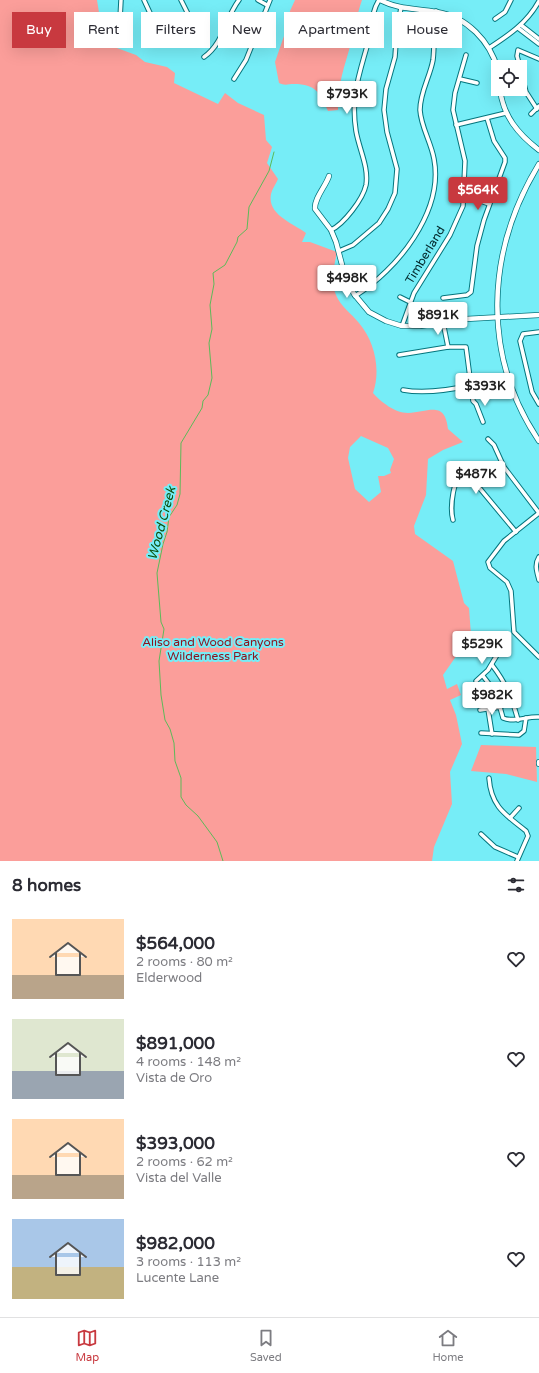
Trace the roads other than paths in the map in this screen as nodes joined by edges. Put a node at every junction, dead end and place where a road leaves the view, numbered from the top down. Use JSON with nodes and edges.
{"nodes":[{"id":1,"x":121,"y":0,"type":"edge"},
{"id":2,"x":144,"y":0,"type":"edge"},
{"id":3,"x":181,"y":0,"type":"edge"},
{"id":4,"x":239,"y":0,"type":"edge"},
{"id":5,"x":258,"y":0,"type":"edge"},
{"id":6,"x":270,"y":0,"type":"edge"},
{"id":7,"x":379,"y":0,"type":"edge"},
{"id":8,"x":511,"y":0,"type":"edge"},
{"id":9,"x":539,"y":1,"type":"edge"},
{"id":10,"x":267,"y":5,"type":"junction"},
{"id":11,"x":401,"y":8,"type":"junction"},
{"id":12,"x":436,"y":11,"type":"junction"},
{"id":13,"x":120,"y":12,"type":"edge"},
{"id":14,"x":150,"y":12,"type":"edge"},
{"id":15,"x":187,"y":12,"type":"edge"},
{"id":16,"x":495,"y":19,"type":"dead end"},
{"id":17,"x":521,"y":25,"type":"junction"},
{"id":18,"x":518,"y":28,"type":"junction"},
{"id":19,"x":539,"y":39,"type":"edge"},
{"id":20,"x":539,"y":44,"type":"edge"},
{"id":21,"x":489,"y":48,"type":"junction"},
{"id":22,"x":466,"y":55,"type":"dead end"},
{"id":23,"x":204,"y":57,"type":"dead end"},
{"id":24,"x":539,"y":59,"type":"edge"},
{"id":25,"x":494,"y":60,"type":"edge"},
{"id":26,"x":518,"y":60,"type":"edge"},
{"id":27,"x":234,"y":78,"type":"dead end"},
{"id":28,"x":460,"y":79,"type":"junction"},
{"id":29,"x":477,"y":83,"type":"dead end"},
{"id":30,"x":527,"y":93,"type":"edge"},
{"id":31,"x":502,"y":96,"type":"edge"},
{"id":32,"x":538,"y":108,"type":"edge"},
{"id":33,"x":506,"y":113,"type":"junction"},
{"id":34,"x":531,"y":114,"type":"dead end"},
{"id":35,"x":487,"y":118,"type":"junction"},
{"id":36,"x":456,"y":125,"type":"junction"},
{"id":37,"x":539,"y":150,"type":"edge"},
{"id":38,"x":539,"y":164,"type":"edge"},
{"id":39,"x":329,"y":176,"type":"dead end"},
{"id":40,"x":464,"y":196,"type":"junction"},
{"id":41,"x":489,"y":204,"type":"junction"},
{"id":42,"x":332,"y":230,"type":"junction"},
{"id":43,"x":339,"y":251,"type":"junction"},
{"id":44,"x":355,"y":296,"type":"junction"},
{"id":45,"x":400,"y":297,"type":"dead end"},
{"id":46,"x":443,"y":298,"type":"dead end"},
{"id":47,"x":410,"y":302,"type":"junction"},
{"id":48,"x":539,"y":315,"type":"edge"},
{"id":49,"x":497,"y":317,"type":"junction"},
{"id":50,"x":443,"y":322,"type":"junction"},
{"id":51,"x":402,"y":326,"type":"junction"},
{"id":52,"x":539,"y":332,"type":"edge"},
{"id":53,"x":448,"y":347,"type":"junction"},
{"id":54,"x":398,"y":355,"type":"dead end"},
{"id":55,"x":472,"y":385,"type":"junction"},
{"id":56,"x":403,"y":390,"type":"dead end"},
{"id":57,"x":539,"y":404,"type":"edge"},
{"id":58,"x":483,"y":422,"type":"dead end"},
{"id":59,"x":488,"y":439,"type":"dead end"},
{"id":60,"x":539,"y":441,"type":"edge"},
{"id":61,"x":539,"y":513,"type":"edge"},
{"id":62,"x":453,"y":520,"type":"dead end"},
{"id":63,"x":516,"y":532,"type":"junction"},
{"id":64,"x":539,"y":557,"type":"edge"},
{"id":65,"x":539,"y":580,"type":"edge"},
{"id":66,"x":496,"y":655,"type":"dead end"},
{"id":67,"x":539,"y":657,"type":"edge"},
{"id":68,"x":492,"y":666,"type":"junction"},
{"id":69,"x":483,"y":676,"type":"junction"},
{"id":70,"x":476,"y":681,"type":"dead end"},
{"id":71,"x":501,"y":706,"type":"junction"},
{"id":72,"x":488,"y":708,"type":"junction"},
{"id":73,"x":480,"y":710,"type":"dead end"},
{"id":74,"x":539,"y":717,"type":"edge"},
{"id":75,"x":526,"y":718,"type":"junction"},
{"id":76,"x":518,"y":720,"type":"junction"},
{"id":77,"x":481,"y":733,"type":"dead end"},
{"id":78,"x":492,"y":734,"type":"junction"},
{"id":79,"x":539,"y":758,"type":"edge"},
{"id":80,"x":539,"y":763,"type":"edge"},
{"id":81,"x":489,"y":778,"type":"dead end"},
{"id":82,"x":519,"y":808,"type":"dead end"},
{"id":83,"x":510,"y":818,"type":"junction"},
{"id":84,"x":481,"y":834,"type":"dead end"},
{"id":85,"x":518,"y":859,"type":"edge"}],
"edges":[{"from":1,"to":13,"type":"street"},
{"from":2,"to":14,"type":"street"},
{"from":3,"to":15,"type":"street"},
{"from":4,"to":23,"type":"street"},
{"from":5,"to":10,"type":"street"},
{"from":6,"to":10,"type":"street"},
{"from":7,"to":11,"type":"street"},
{"from":7,"to":42,"type":"street"},
{"from":8,"to":16,"type":"street"},
{"from":9,"to":17,"type":"street"},
{"from":10,"to":27,"type":"street"},
{"from":11,"to":12,"type":"street"},
{"from":11,"to":43,"type":"street"},
{"from":12,"to":21,"type":"street"},
{"from":12,"to":44,"type":"street"},
{"from":17,"to":18,"type":"street"},
{"from":17,"to":19,"type":"street"},
{"from":18,"to":20,"type":"street"},
{"from":18,"to":21,"type":"street"},
{"from":21,"to":25,"type":"street"},
{"from":22,"to":28,"type":"street","name":"Timberland"},
{"from":24,"to":26,"type":"street"},
{"from":28,"to":29,"type":"street"},
{"from":28,"to":36,"type":"street","name":"Timberland"},
{"from":30,"to":32,"type":"street"},
{"from":31,"to":33,"type":"street"},
{"from":32,"to":34,"type":"street"},
{"from":33,"to":35,"type":"street"},
{"from":33,"to":37,"type":"street"},
{"from":35,"to":36,"type":"street"},
{"from":35,"to":41,"type":"street"},
{"from":36,"to":40,"type":"street","name":"Timberland"},
{"from":38,"to":49,"type":"street"},
{"from":39,"to":42,"type":"street"},
{"from":40,"to":41,"type":"street"},
{"from":40,"to":47,"type":"street","name":"Timberland"},
{"from":41,"to":46,"type":"street"},
{"from":42,"to":43,"type":"street"},
{"from":43,"to":44,"type":"street"},
{"from":44,"to":51,"type":"street"},
{"from":45,"to":47,"type":"street","name":"Timberland"},
{"from":47,"to":51,"type":"street","name":"Timberland"},
{"from":48,"to":49,"type":"street"},
{"from":49,"to":50,"type":"street"},
{"from":49,"to":60,"type":"street"},
{"from":50,"to":51,"type":"street"},
{"from":50,"to":53,"type":"street"},
{"from":52,"to":57,"type":"street"},
{"from":53,"to":54,"type":"street"},
{"from":53,"to":55,"type":"street"},
{"from":55,"to":56,"type":"street"},
{"from":55,"to":58,"type":"street"},
{"from":59,"to":61,"type":"street"},
{"from":61,"to":63,"type":"street"},
{"from":62,"to":63,"type":"street"},
{"from":63,"to":67,"type":"street"},
{"from":64,"to":65,"type":"street"},
{"from":66,"to":68,"type":"street"},
{"from":68,"to":69,"type":"street"},
{"from":68,"to":76,"type":"street"},
{"from":69,"to":70,"type":"street"},
{"from":69,"to":71,"type":"street"},
{"from":71,"to":72,"type":"street"},
{"from":71,"to":76,"type":"street"},
{"from":72,"to":73,"type":"street"},
{"from":72,"to":78,"type":"street"},
{"from":74,"to":75,"type":"street"},
{"from":75,"to":76,"type":"street"},
{"from":75,"to":78,"type":"street"},
{"from":77,"to":78,"type":"street"},
{"from":79,"to":80,"type":"street"},
{"from":81,"to":83,"type":"street"},
{"from":82,"to":83,"type":"street"},
{"from":83,"to":85,"type":"street"},
{"from":84,"to":85,"type":"street"}]}
